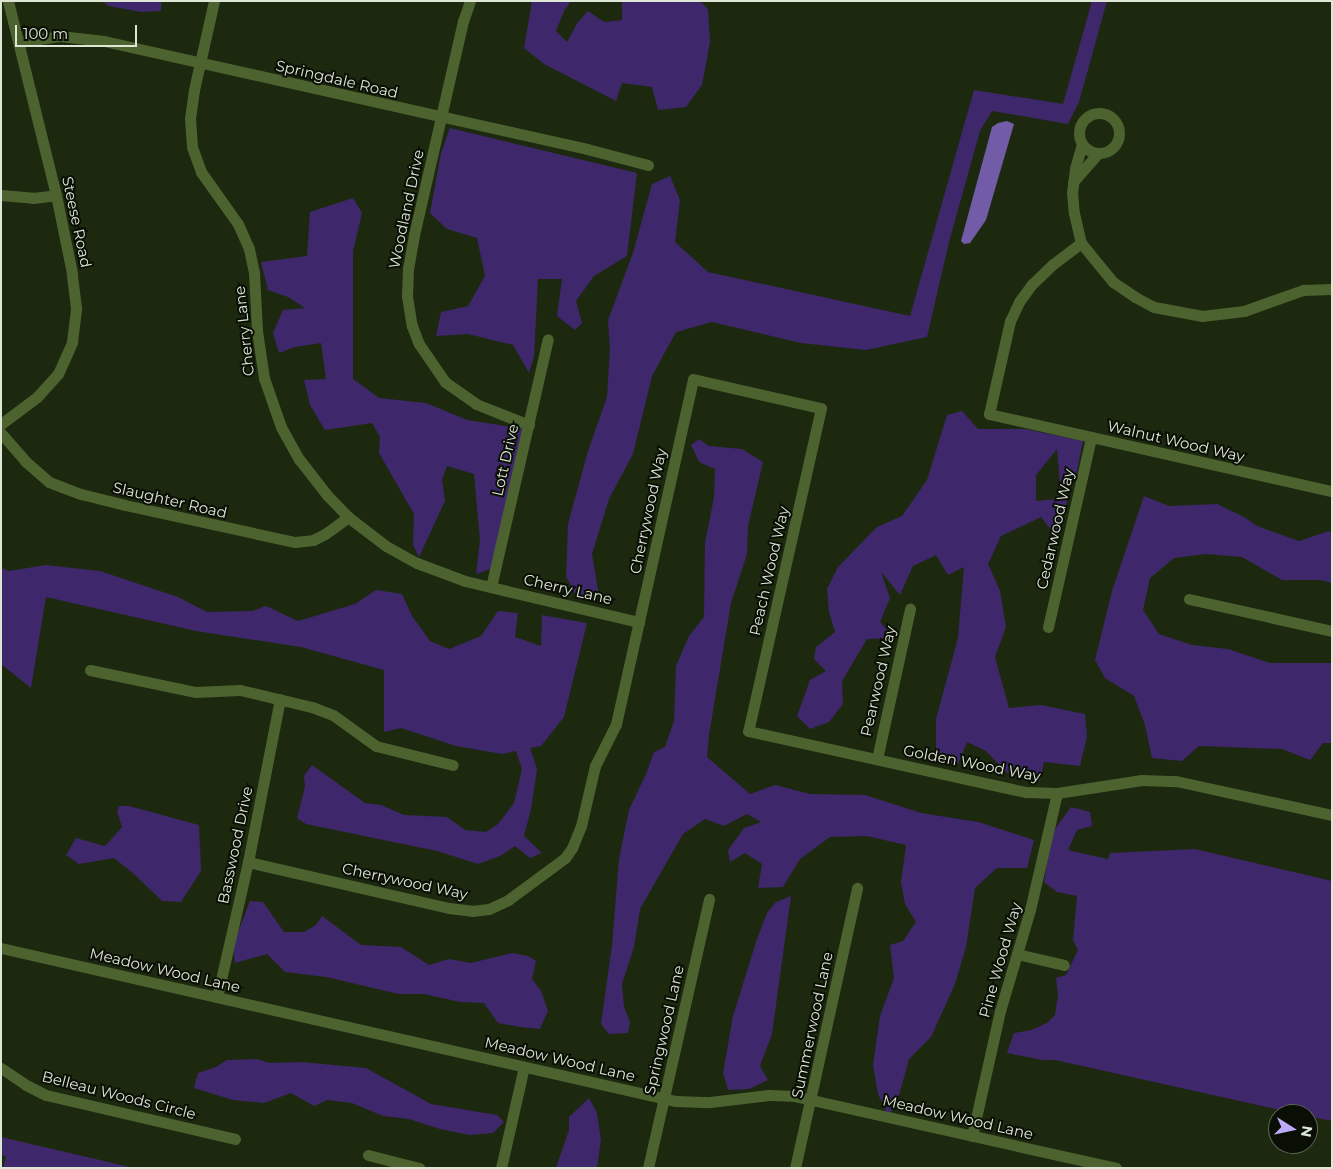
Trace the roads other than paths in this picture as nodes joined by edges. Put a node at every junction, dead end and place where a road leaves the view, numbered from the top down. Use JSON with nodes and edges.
{"nodes":[{"id":1,"x":8,"y":1,"type":"edge"},
{"id":2,"x":214,"y":1,"type":"edge"},
{"id":3,"x":470,"y":1,"type":"edge"},
{"id":4,"x":19,"y":42,"type":"junction"},
{"id":5,"x":200,"y":63,"type":"junction"},
{"id":6,"x":440,"y":116,"type":"junction"},
{"id":7,"x":1082,"y":144,"type":"junction"},
{"id":8,"x":1098,"y":153,"type":"junction"},
{"id":9,"x":648,"y":165,"type":"dead end"},
{"id":10,"x":1072,"y":183,"type":"junction"},
{"id":11,"x":1,"y":195,"type":"edge"},
{"id":12,"x":56,"y":195,"type":"junction"},
{"id":13,"x":1081,"y":243,"type":"junction"},
{"id":14,"x":1332,"y":289,"type":"edge"},
{"id":15,"x":548,"y":339,"type":"dead end"},
{"id":16,"x":691,"y":389,"type":"joint"},
{"id":17,"x":1,"y":424,"type":"edge"},
{"id":18,"x":529,"y":425,"type":"junction"},
{"id":19,"x":1,"y":433,"type":"edge"},
{"id":20,"x":1091,"y":438,"type":"junction"},
{"id":21,"x":1332,"y":491,"type":"edge"},
{"id":22,"x":348,"y":517,"type":"junction"},
{"id":23,"x":492,"y":587,"type":"junction"},
{"id":24,"x":1189,"y":599,"type":"dead end"},
{"id":25,"x":910,"y":610,"type":"dead end"},
{"id":26,"x":639,"y":622,"type":"junction"},
{"id":27,"x":1048,"y":627,"type":"dead end"},
{"id":28,"x":1332,"y":631,"type":"edge"},
{"id":29,"x":90,"y":670,"type":"dead end"},
{"id":30,"x":280,"y":699,"type":"junction"},
{"id":31,"x":753,"y":709,"type":"joint"},
{"id":32,"x":877,"y":759,"type":"junction"},
{"id":33,"x":453,"y":765,"type":"dead end"},
{"id":34,"x":1058,"y":794,"type":"junction"},
{"id":35,"x":1332,"y":815,"type":"edge"},
{"id":36,"x":248,"y":862,"type":"junction"},
{"id":37,"x":857,"y":888,"type":"dead end"},
{"id":38,"x":708,"y":899,"type":"dead end"},
{"id":39,"x":1,"y":948,"type":"edge"},
{"id":40,"x":1017,"y":954,"type":"junction"},
{"id":41,"x":1064,"y":965,"type":"dead end"},
{"id":42,"x":217,"y":997,"type":"junction"},
{"id":43,"x":524,"y":1067,"type":"junction"},
{"id":44,"x":1,"y":1068,"type":"edge"},
{"id":45,"x":664,"y":1098,"type":"junction"},
{"id":46,"x":810,"y":1100,"type":"junction"},
{"id":47,"x":972,"y":1136,"type":"junction"},
{"id":48,"x":235,"y":1139,"type":"dead end"},
{"id":49,"x":368,"y":1156,"type":"dead end"},
{"id":50,"x":419,"y":1168,"type":"edge"},
{"id":51,"x":501,"y":1168,"type":"edge"},
{"id":52,"x":648,"y":1168,"type":"edge"},
{"id":53,"x":795,"y":1168,"type":"edge"},
{"id":54,"x":1116,"y":1168,"type":"edge"}],
"edges":[{"from":1,"to":4,"type":"street","name":"Steese Road"},
{"from":2,"to":5,"type":"street","name":"Cherry Lane"},
{"from":3,"to":6,"type":"street","name":"Woodland Drive"},
{"from":4,"to":5,"type":"street","name":"Springdale Road"},
{"from":4,"to":12,"type":"street","name":"Steese Road"},
{"from":5,"to":6,"type":"street","name":"Springdale Road"},
{"from":5,"to":22,"type":"street","name":"Cherry Lane"},
{"from":6,"to":9,"type":"street","name":"Springdale Road"},
{"from":6,"to":18,"type":"street","name":"Woodland Drive"},
{"from":7,"to":8,"type":"street"},
{"from":7,"to":8,"type":"street"},
{"from":7,"to":10,"type":"street"},
{"from":8,"to":10,"type":"street"},
{"from":10,"to":13,"type":"street"},
{"from":11,"to":12,"type":"street"},
{"from":12,"to":17,"type":"street","name":"Steese Road"},
{"from":13,"to":14,"type":"street"},
{"from":13,"to":20,"type":"street","name":"Walnut Wood Way"},
{"from":15,"to":18,"type":"street","name":"Lott Drive"},
{"from":16,"to":26,"type":"street","name":"Cherrywood Way"},
{"from":16,"to":31,"type":"street","name":"Peach Wood Way"},
{"from":18,"to":23,"type":"street","name":"Lott Drive"},
{"from":19,"to":22,"type":"street","name":"Slaughter Road"},
{"from":20,"to":21,"type":"street","name":"Walnut Wood Way"},
{"from":20,"to":27,"type":"street","name":"Cedarwood Way"},
{"from":22,"to":23,"type":"street","name":"Cherry Lane"},
{"from":23,"to":26,"type":"street","name":"Cherry Lane"},
{"from":24,"to":28,"type":"street"},
{"from":25,"to":32,"type":"street","name":"Pearwood Way"},
{"from":26,"to":36,"type":"street","name":"Cherrywood Way"},
{"from":29,"to":30,"type":"street"},
{"from":30,"to":33,"type":"street"},
{"from":30,"to":36,"type":"street","name":"Basswood Drive"},
{"from":31,"to":32,"type":"street","name":"Golden Wood Way"},
{"from":32,"to":34,"type":"street","name":"Golden Wood Way"},
{"from":34,"to":35,"type":"street","name":"Golden Wood Way"},
{"from":34,"to":40,"type":"street","name":"Pine Wood Way"},
{"from":36,"to":42,"type":"street","name":"Basswood Drive"},
{"from":37,"to":46,"type":"street","name":"Summerwood Lane"},
{"from":38,"to":45,"type":"street","name":"Springwood Lane"},
{"from":39,"to":42,"type":"street","name":"Meadow Wood Lane"},
{"from":40,"to":41,"type":"street"},
{"from":40,"to":47,"type":"street","name":"Pine Wood Way"},
{"from":42,"to":43,"type":"street","name":"Meadow Wood Lane"},
{"from":43,"to":45,"type":"street","name":"Meadow Wood Lane"},
{"from":43,"to":51,"type":"street"},
{"from":44,"to":48,"type":"street","name":"Belleau Woods Circle"},
{"from":45,"to":46,"type":"street","name":"Meadow Wood Lane"},
{"from":45,"to":52,"type":"street","name":"Springwood Lane"},
{"from":46,"to":47,"type":"street","name":"Meadow Wood Lane"},
{"from":46,"to":53,"type":"street","name":"Summerwood Lane"},
{"from":47,"to":54,"type":"street","name":"Meadow Wood Lane"},
{"from":49,"to":50,"type":"street"}]}
